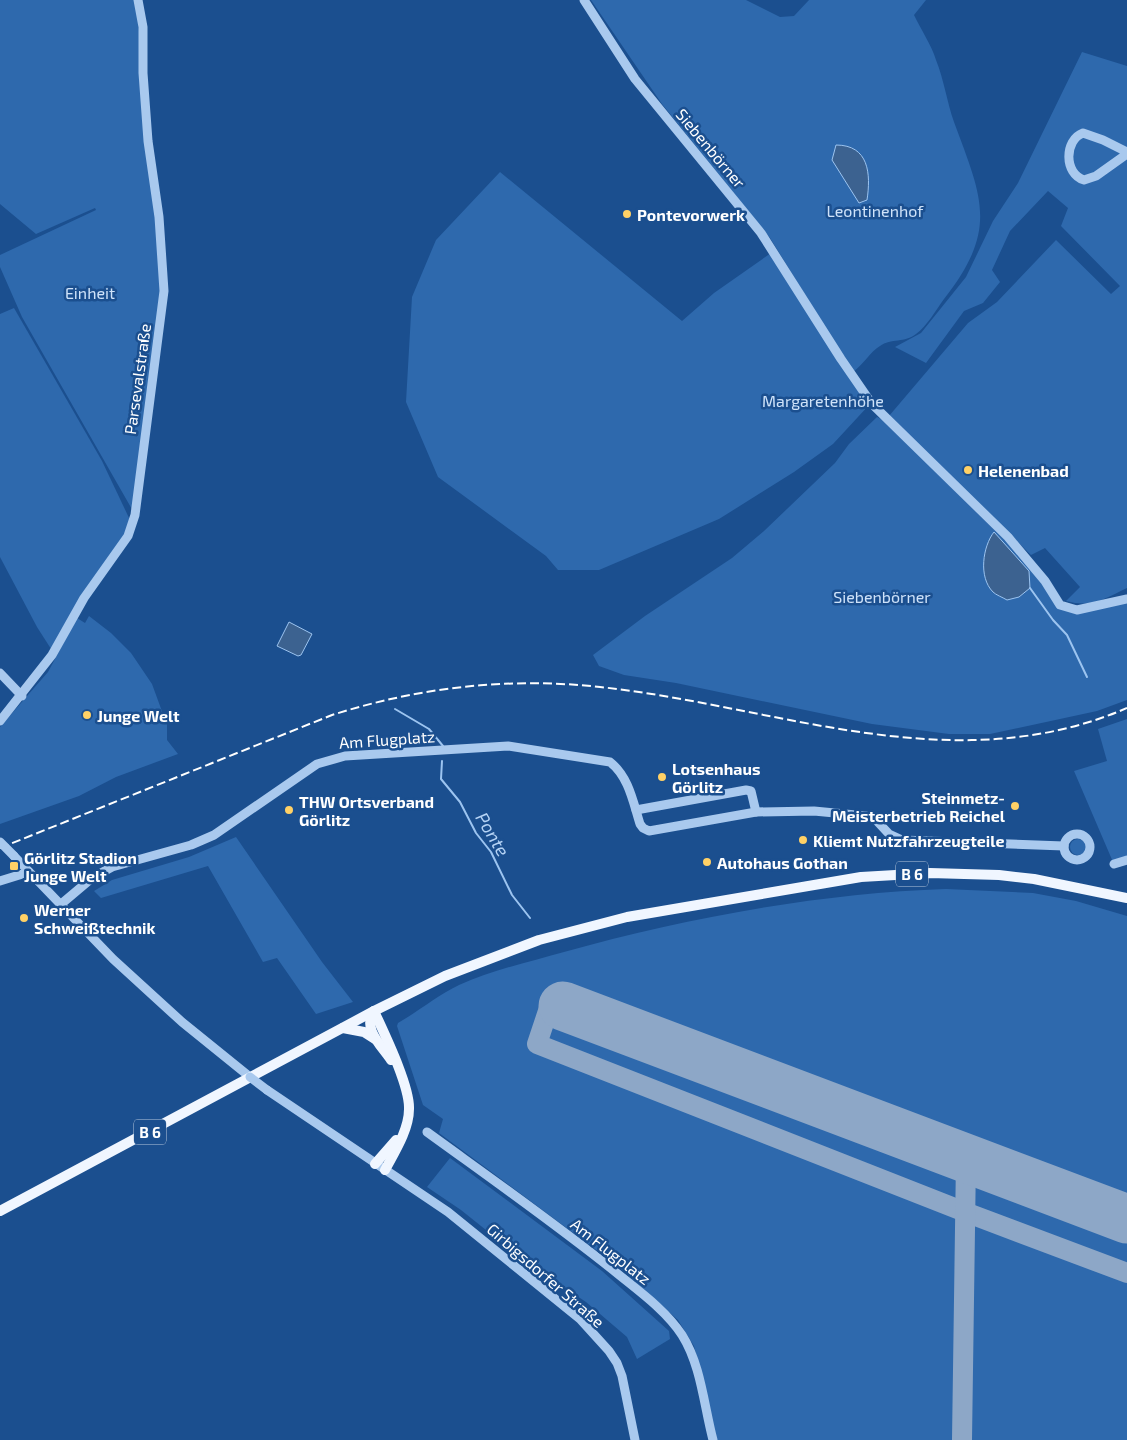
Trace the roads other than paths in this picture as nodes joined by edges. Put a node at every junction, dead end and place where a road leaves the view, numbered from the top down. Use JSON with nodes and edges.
{"nodes":[{"id":1,"x":138,"y":0,"type":"edge"},
{"id":2,"x":584,"y":0,"type":"edge"},
{"id":3,"x":1127,"y":153,"type":"edge"},
{"id":4,"x":1127,"y":599,"type":"edge"},
{"id":5,"x":0,"y":673,"type":"edge"},
{"id":6,"x":22,"y":696,"type":"junction"},
{"id":7,"x":0,"y":721,"type":"edge"},
{"id":8,"x":636,"y":810,"type":"junction"},
{"id":9,"x":756,"y":812,"type":"junction"},
{"id":10,"x":0,"y":842,"type":"edge"},
{"id":11,"x":1064,"y":846,"type":"dead end"},
{"id":12,"x":1127,"y":860,"type":"edge"},
{"id":13,"x":1114,"y":864,"type":"dead end"},
{"id":14,"x":29,"y":872,"type":"junction"},
{"id":15,"x":0,"y":881,"type":"edge"},
{"id":16,"x":1127,"y":898,"type":"edge"},
{"id":17,"x":60,"y":905,"type":"junction"},
{"id":18,"x":374,"y":1011,"type":"junction"},
{"id":19,"x":344,"y":1028,"type":"junction"},
{"id":20,"x":376,"y":1039,"type":"junction"},
{"id":21,"x":399,"y":1073,"type":"junction"},
{"id":22,"x":427,"y":1132,"type":"dead end"},
{"id":23,"x":401,"y":1136,"type":"junction"},
{"id":24,"x":375,"y":1164,"type":"junction"},
{"id":25,"x":384,"y":1170,"type":"junction"},
{"id":26,"x":0,"y":1211,"type":"edge"},
{"id":27,"x":635,"y":1440,"type":"edge"},
{"id":28,"x":713,"y":1440,"type":"edge"}],
"edges":[{"from":1,"to":6,"type":"street","name":"Parsevalstraße"},
{"from":2,"to":4,"type":"street","name":"Siebenbörner"},
{"from":3,"to":3,"type":"street"},
{"from":5,"to":6,"type":"street"},
{"from":6,"to":7,"type":"street","name":"Parsevalstraße"},
{"from":8,"to":9,"type":"street","name":"Am Flugplatz"},
{"from":8,"to":9,"type":"street"},
{"from":8,"to":17,"type":"street","name":"Am Flugplatz"},
{"from":9,"to":11,"type":"street","name":"Am Flugplatz"},
{"from":10,"to":14,"type":"street","bridge":true},
{"from":12,"to":13,"type":"street"},
{"from":14,"to":15,"type":"street"},
{"from":14,"to":17,"type":"street"},
{"from":16,"to":18,"type":"main road","number":"B 6"},
{"from":17,"to":24,"type":"street","name":"Girbigsdorfer Straße","bridge":true},
{"from":18,"to":19,"type":"main road","number":"B 6"},
{"from":18,"to":20,"type":"main road"},
{"from":18,"to":21,"type":"main road"},
{"from":19,"to":20,"type":"main road"},
{"from":19,"to":26,"type":"main road","number":"B 6"},
{"from":20,"to":21,"type":"main road"},
{"from":21,"to":23,"type":"main road"},
{"from":22,"to":28,"type":"street","name":"Am Flugplatz"},
{"from":23,"to":24,"type":"main road"},
{"from":23,"to":25,"type":"main road"},
{"from":24,"to":25,"type":"street","name":"Girbigsdorfer Straße"},
{"from":25,"to":27,"type":"street","name":"Girbigsdorfer Straße"}]}
